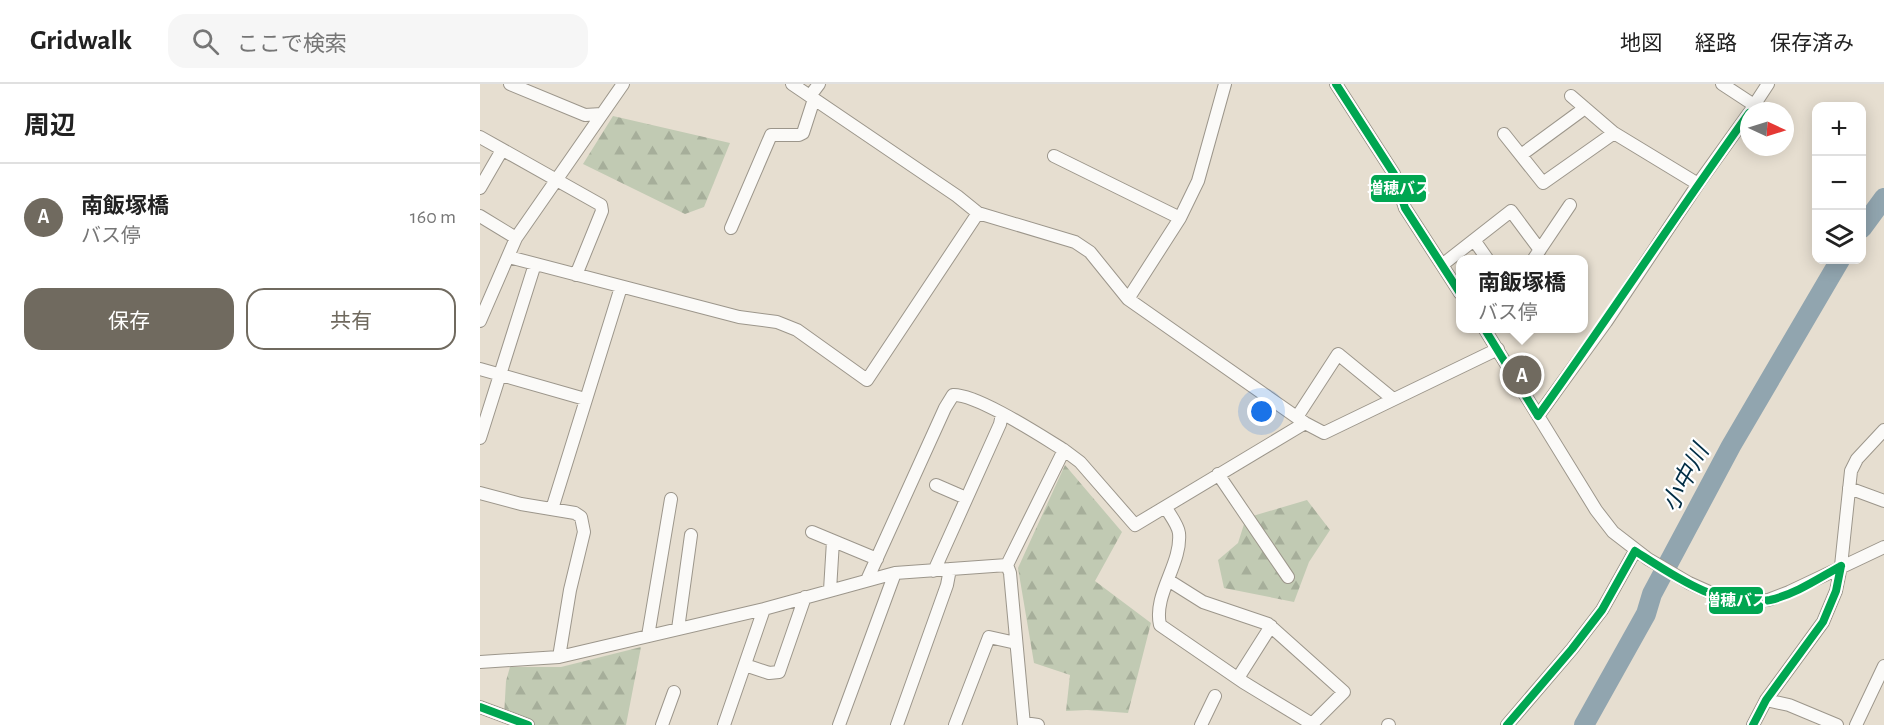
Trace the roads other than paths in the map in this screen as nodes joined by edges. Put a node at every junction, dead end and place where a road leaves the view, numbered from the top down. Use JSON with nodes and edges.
{"nodes":[{"id":1,"x":510,"y":84,"type":"edge"},
{"id":2,"x":623,"y":84,"type":"edge"},
{"id":3,"x":792,"y":84,"type":"edge"},
{"id":4,"x":819,"y":84,"type":"edge"},
{"id":5,"x":1225,"y":84,"type":"edge"},
{"id":6,"x":1336,"y":84,"type":"edge"},
{"id":7,"x":1722,"y":84,"type":"edge"},
{"id":8,"x":1768,"y":84,"type":"edge"},
{"id":9,"x":1570,"y":96,"type":"dead end"},
{"id":10,"x":812,"y":98,"type":"junction"},
{"id":11,"x":1742,"y":102,"type":"edge"},
{"id":12,"x":1756,"y":102,"type":"edge"},
{"id":13,"x":1585,"y":108,"type":"junction"},
{"id":14,"x":602,"y":114,"type":"junction"},
{"id":15,"x":1740,"y":125,"type":"edge"},
{"id":16,"x":1614,"y":133,"type":"junction"},
{"id":17,"x":1504,"y":134,"type":"dead end"},
{"id":18,"x":480,"y":137,"type":"edge"},
{"id":19,"x":502,"y":150,"type":"junction"},
{"id":20,"x":1054,"y":156,"type":"dead end"},
{"id":21,"x":1521,"y":156,"type":"junction"},
{"id":22,"x":556,"y":181,"type":"junction"},
{"id":23,"x":1698,"y":184,"type":"junction"},
{"id":24,"x":480,"y":188,"type":"edge"},
{"id":25,"x":1570,"y":205,"type":"dead end"},
{"id":26,"x":978,"y":213,"type":"junction"},
{"id":27,"x":480,"y":216,"type":"edge"},
{"id":28,"x":1180,"y":218,"type":"junction"},
{"id":29,"x":731,"y":228,"type":"dead end"},
{"id":30,"x":516,"y":238,"type":"junction"},
{"id":31,"x":1474,"y":240,"type":"junction"},
{"id":32,"x":1536,"y":254,"type":"edge"},
{"id":33,"x":1484,"y":255,"type":"edge"},
{"id":34,"x":509,"y":257,"type":"junction"},
{"id":35,"x":535,"y":264,"type":"junction"},
{"id":36,"x":1442,"y":265,"type":"junction"},
{"id":37,"x":576,"y":275,"type":"junction"},
{"id":38,"x":1456,"y":286,"type":"edge"},
{"id":39,"x":621,"y":287,"type":"junction"},
{"id":40,"x":1128,"y":299,"type":"junction"},
{"id":41,"x":480,"y":321,"type":"edge"},
{"id":42,"x":1487,"y":333,"type":"edge"},
{"id":43,"x":1497,"y":349,"type":"junction"},
{"id":44,"x":480,"y":369,"type":"edge"},
{"id":45,"x":501,"y":376,"type":"junction"},
{"id":46,"x":585,"y":399,"type":"junction"},
{"id":47,"x":1393,"y":399,"type":"junction"},
{"id":48,"x":1002,"y":414,"type":"junction"},
{"id":49,"x":1538,"y":416,"type":"junction"},
{"id":50,"x":1301,"y":420,"type":"junction"},
{"id":51,"x":1884,"y":430,"type":"edge"},
{"id":52,"x":480,"y":438,"type":"edge"},
{"id":53,"x":1064,"y":450,"type":"junction"},
{"id":54,"x":1218,"y":474,"type":"junction"},
{"id":55,"x":936,"y":485,"type":"dead end"},
{"id":56,"x":1850,"y":488,"type":"junction"},
{"id":57,"x":480,"y":493,"type":"edge"},
{"id":58,"x":966,"y":498,"type":"junction"},
{"id":59,"x":671,"y":499,"type":"dead end"},
{"id":60,"x":1884,"y":501,"type":"edge"},
{"id":61,"x":1166,"y":508,"type":"junction"},
{"id":62,"x":552,"y":509,"type":"junction"},
{"id":63,"x":812,"y":532,"type":"dead end"},
{"id":64,"x":692,"y":535,"type":"dead end"},
{"id":65,"x":833,"y":541,"type":"junction"},
{"id":66,"x":1884,"y":547,"type":"edge"},
{"id":67,"x":1635,"y":551,"type":"junction"},
{"id":68,"x":877,"y":559,"type":"junction"},
{"id":69,"x":1007,"y":565,"type":"junction"},
{"id":70,"x":1841,"y":566,"type":"junction"},
{"id":71,"x":950,"y":569,"type":"junction"},
{"id":72,"x":934,"y":571,"type":"junction"},
{"id":73,"x":895,"y":573,"type":"junction"},
{"id":74,"x":1288,"y":577,"type":"dead end"},
{"id":75,"x":867,"y":580,"type":"junction"},
{"id":76,"x":1168,"y":580,"type":"junction"},
{"id":77,"x":830,"y":590,"type":"junction"},
{"id":78,"x":805,"y":597,"type":"junction"},
{"id":79,"x":764,"y":609,"type":"junction"},
{"id":80,"x":1271,"y":626,"type":"junction"},
{"id":81,"x":678,"y":629,"type":"junction"},
{"id":82,"x":648,"y":636,"type":"junction"},
{"id":83,"x":1016,"y":643,"type":"junction"},
{"id":84,"x":559,"y":657,"type":"junction"},
{"id":85,"x":480,"y":662,"type":"edge"},
{"id":86,"x":744,"y":664,"type":"junction"},
{"id":87,"x":1884,"y":666,"type":"edge"},
{"id":88,"x":1238,"y":678,"type":"junction"},
{"id":89,"x":674,"y":692,"type":"dead end"},
{"id":90,"x":1215,"y":696,"type":"dead end"},
{"id":91,"x":1766,"y":700,"type":"junction"},
{"id":92,"x":480,"y":707,"type":"edge"},
{"id":93,"x":1024,"y":724,"type":"edge"},
{"id":94,"x":528,"y":725,"type":"edge"},
{"id":95,"x":662,"y":725,"type":"edge"},
{"id":96,"x":723,"y":725,"type":"edge"},
{"id":97,"x":839,"y":725,"type":"edge"},
{"id":98,"x":897,"y":725,"type":"edge"},
{"id":99,"x":955,"y":725,"type":"edge"},
{"id":100,"x":1038,"y":725,"type":"edge"},
{"id":101,"x":1201,"y":725,"type":"edge"},
{"id":102,"x":1507,"y":725,"type":"edge"},
{"id":103,"x":1753,"y":725,"type":"edge"},
{"id":104,"x":1837,"y":725,"type":"edge"},
{"id":105,"x":1856,"y":725,"type":"edge"}],
"edges":[{"from":1,"to":14,"type":"street"},
{"from":2,"to":14,"type":"street"},
{"from":3,"to":10,"type":"street"},
{"from":4,"to":10,"type":"street"},
{"from":5,"to":28,"type":"street"},
{"from":6,"to":36,"type":"street"},
{"from":7,"to":11,"type":"street"},
{"from":8,"to":12,"type":"street"},
{"from":9,"to":13,"type":"street"},
{"from":10,"to":26,"type":"street"},
{"from":10,"to":29,"type":"street"},
{"from":13,"to":16,"type":"street"},
{"from":13,"to":21,"type":"street"},
{"from":14,"to":22,"type":"street"},
{"from":15,"to":23,"type":"street"},
{"from":16,"to":21,"type":"street"},
{"from":16,"to":23,"type":"street"},
{"from":17,"to":21,"type":"street"},
{"from":18,"to":19,"type":"street"},
{"from":19,"to":22,"type":"street"},
{"from":19,"to":24,"type":"street"},
{"from":20,"to":28,"type":"street"},
{"from":22,"to":30,"type":"street"},
{"from":22,"to":37,"type":"street"},
{"from":23,"to":49,"type":"street"},
{"from":25,"to":32,"type":"street"},
{"from":26,"to":39,"type":"street"},
{"from":26,"to":40,"type":"street"},
{"from":27,"to":30,"type":"street"},
{"from":28,"to":40,"type":"street"},
{"from":30,"to":34,"type":"street"},
{"from":31,"to":32,"type":"street"},
{"from":31,"to":33,"type":"street"},
{"from":31,"to":36,"type":"street"},
{"from":34,"to":35,"type":"street"},
{"from":34,"to":41,"type":"street"},
{"from":35,"to":37,"type":"street"},
{"from":35,"to":45,"type":"street"},
{"from":36,"to":38,"type":"street"},
{"from":37,"to":39,"type":"street"},
{"from":39,"to":46,"type":"street"},
{"from":40,"to":50,"type":"street"},
{"from":42,"to":43,"type":"street"},
{"from":43,"to":47,"type":"street"},
{"from":43,"to":49,"type":"street"},
{"from":44,"to":45,"type":"street"},
{"from":45,"to":46,"type":"street"},
{"from":45,"to":52,"type":"street"},
{"from":46,"to":62,"type":"street"},
{"from":47,"to":50,"type":"street"},
{"from":47,"to":50,"type":"street"},
{"from":48,"to":53,"type":"street"},
{"from":48,"to":58,"type":"street"},
{"from":48,"to":68,"type":"street"},
{"from":49,"to":67,"type":"street"},
{"from":50,"to":54,"type":"street"},
{"from":51,"to":56,"type":"street"},
{"from":53,"to":61,"type":"street"},
{"from":53,"to":69,"type":"street"},
{"from":54,"to":61,"type":"street"},
{"from":54,"to":74,"type":"street"},
{"from":55,"to":58,"type":"street"},
{"from":56,"to":60,"type":"street"},
{"from":56,"to":70,"type":"street"},
{"from":57,"to":62,"type":"street"},
{"from":58,"to":72,"type":"street"},
{"from":59,"to":82,"type":"street"},
{"from":61,"to":76,"type":"street"},
{"from":62,"to":84,"type":"street"},
{"from":63,"to":65,"type":"street"},
{"from":64,"to":81,"type":"street"},
{"from":65,"to":68,"type":"street"},
{"from":65,"to":77,"type":"street"},
{"from":66,"to":70,"type":"street"},
{"from":67,"to":70,"type":"street"},
{"from":67,"to":102,"type":"street"},
{"from":68,"to":75,"type":"street"},
{"from":69,"to":71,"type":"street"},
{"from":69,"to":83,"type":"street"},
{"from":70,"to":91,"type":"street"},
{"from":71,"to":72,"type":"street"},
{"from":71,"to":98,"type":"street"},
{"from":72,"to":73,"type":"street"},
{"from":73,"to":75,"type":"street"},
{"from":73,"to":97,"type":"street"},
{"from":75,"to":77,"type":"street"},
{"from":76,"to":80,"type":"street"},
{"from":76,"to":88,"type":"street"},
{"from":77,"to":78,"type":"street"},
{"from":78,"to":79,"type":"street"},
{"from":78,"to":86,"type":"street"},
{"from":79,"to":81,"type":"street"},
{"from":79,"to":86,"type":"street"},
{"from":80,"to":88,"type":"street"},
{"from":80,"to":88,"type":"street"},
{"from":81,"to":82,"type":"street"},
{"from":82,"to":84,"type":"street"},
{"from":83,"to":93,"type":"street"},
{"from":83,"to":99,"type":"street"},
{"from":84,"to":85,"type":"street"},
{"from":86,"to":96,"type":"street"},
{"from":87,"to":105,"type":"street"},
{"from":89,"to":95,"type":"street"},
{"from":90,"to":101,"type":"street"},
{"from":91,"to":103,"type":"street"},
{"from":91,"to":104,"type":"street"},
{"from":92,"to":94,"type":"street"},
{"from":93,"to":100,"type":"street"}]}
